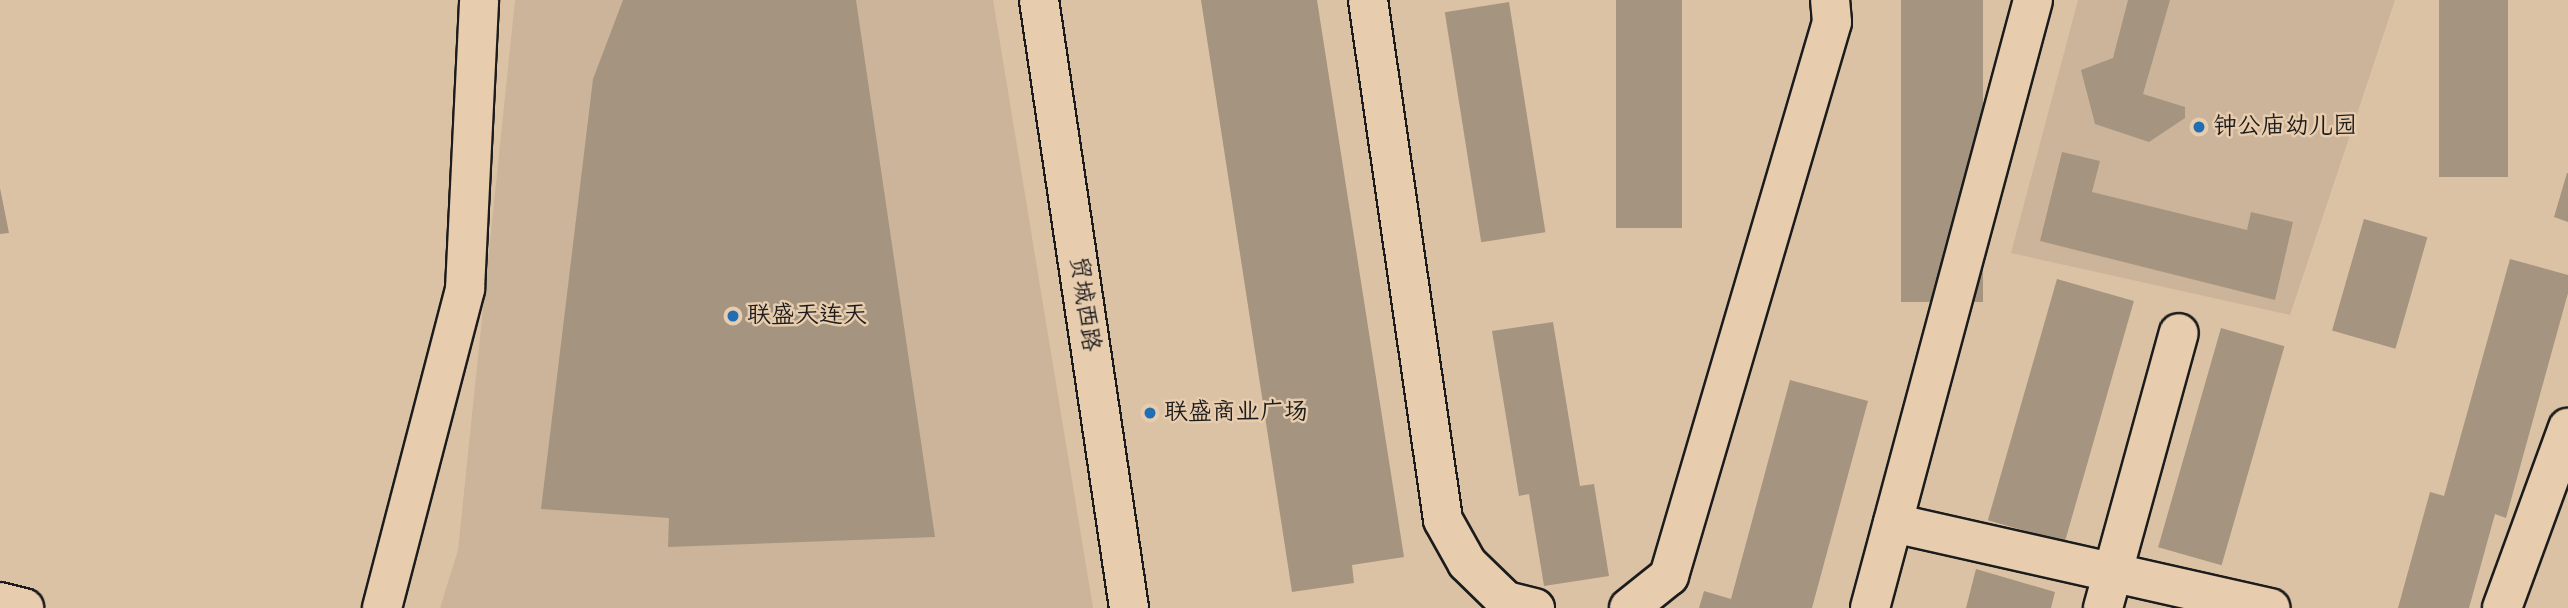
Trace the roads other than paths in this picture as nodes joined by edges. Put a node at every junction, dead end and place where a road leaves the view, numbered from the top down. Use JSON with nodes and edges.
{"nodes":[{"id":1,"x":479,"y":0,"type":"edge"},
{"id":2,"x":1039,"y":0,"type":"edge"},
{"id":3,"x":1368,"y":0,"type":"edge"},
{"id":4,"x":1830,"y":0,"type":"edge"},
{"id":5,"x":2032,"y":0,"type":"edge"},
{"id":6,"x":2179,"y":333,"type":"dead end"},
{"id":7,"x":2568,"y":428,"type":"edge"},
{"id":8,"x":1893,"y":523,"type":"junction"},
{"id":9,"x":2107,"y":590,"type":"edge"},
{"id":10,"x":0,"y":602,"type":"edge"},
{"id":11,"x":24,"y":608,"type":"edge"},
{"id":12,"x":382,"y":608,"type":"edge"},
{"id":13,"x":1129,"y":608,"type":"edge"},
{"id":14,"x":1535,"y":608,"type":"edge"},
{"id":15,"x":1629,"y":608,"type":"edge"},
{"id":16,"x":1870,"y":608,"type":"edge"},
{"id":17,"x":2271,"y":608,"type":"edge"},
{"id":18,"x":2502,"y":608,"type":"edge"}],
"edges":[{"from":1,"to":12,"type":"street"},
{"from":2,"to":13,"type":"street","name":"贸城西路"},
{"from":3,"to":14,"type":"street"},
{"from":4,"to":15,"type":"street"},
{"from":5,"to":8,"type":"street"},
{"from":6,"to":9,"type":"street"},
{"from":7,"to":18,"type":"street"},
{"from":8,"to":9,"type":"street"},
{"from":8,"to":16,"type":"street"},
{"from":9,"to":17,"type":"street"},
{"from":10,"to":11,"type":"street"}]}
